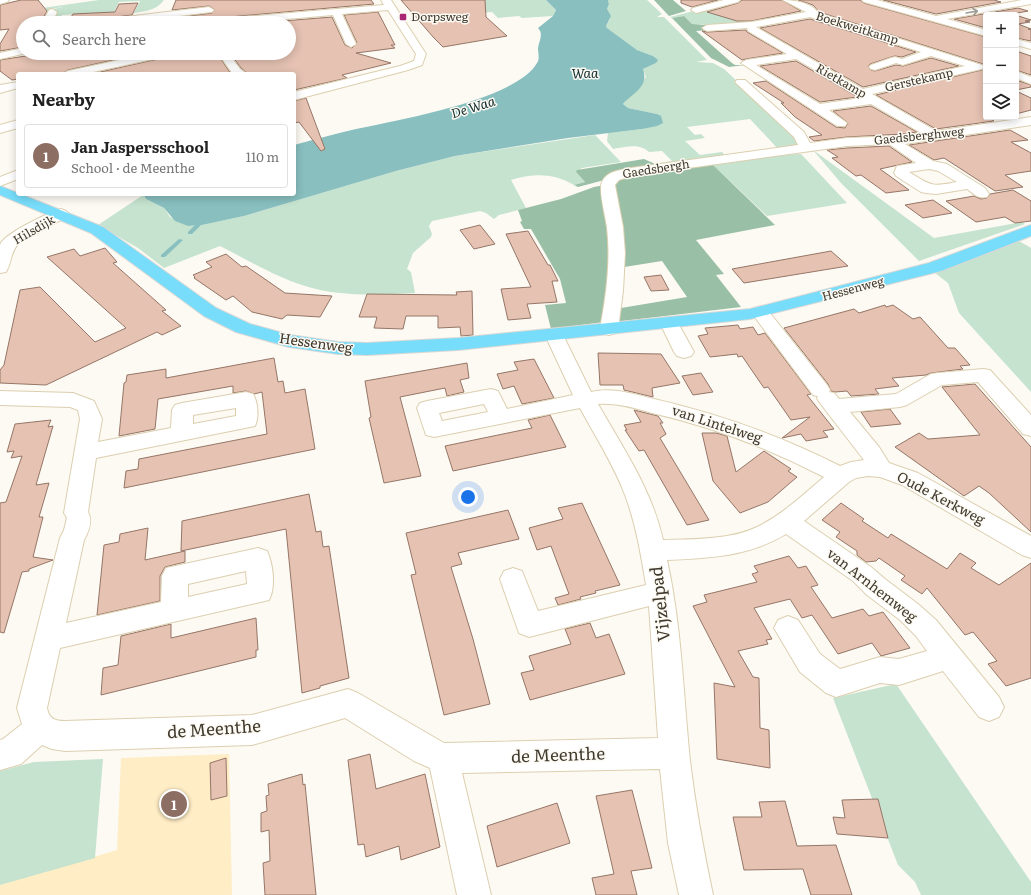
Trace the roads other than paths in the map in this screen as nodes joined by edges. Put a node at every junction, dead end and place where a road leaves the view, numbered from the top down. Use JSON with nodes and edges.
{"nodes":[{"id":1,"x":0,"y":0,"type":"edge"},
{"id":2,"x":4,"y":0,"type":"edge"},
{"id":3,"x":207,"y":0,"type":"edge"},
{"id":4,"x":734,"y":0,"type":"edge"},
{"id":5,"x":788,"y":0,"type":"edge"},
{"id":6,"x":873,"y":0,"type":"edge"},
{"id":7,"x":1031,"y":1,"type":"edge"},
{"id":8,"x":389,"y":4,"type":"edge"},
{"id":9,"x":291,"y":5,"type":"dead end"},
{"id":10,"x":209,"y":10,"type":"junction"},
{"id":11,"x":696,"y":10,"type":"dead end"},
{"id":12,"x":52,"y":12,"type":"dead end"},
{"id":13,"x":336,"y":12,"type":"junction"},
{"id":14,"x":810,"y":14,"type":"junction"},
{"id":15,"x":295,"y":15,"type":"junction"},
{"id":16,"x":50,"y":16,"type":"edge"},
{"id":17,"x":149,"y":16,"type":"edge"},
{"id":18,"x":210,"y":16,"type":"edge"},
{"id":19,"x":285,"y":16,"type":"edge"},
{"id":20,"x":934,"y":19,"type":"junction"},
{"id":21,"x":751,"y":25,"type":"junction"},
{"id":22,"x":844,"y":25,"type":"junction"},
{"id":23,"x":708,"y":28,"type":"dead end"},
{"id":24,"x":830,"y":29,"type":"dead end"},
{"id":25,"x":983,"y":32,"type":"edge"},
{"id":26,"x":1031,"y":34,"type":"edge"},
{"id":27,"x":1019,"y":36,"type":"edge"},
{"id":28,"x":1019,"y":43,"type":"edge"},
{"id":29,"x":351,"y":44,"type":"dead end"},
{"id":30,"x":1031,"y":46,"type":"edge"},
{"id":31,"x":932,"y":52,"type":"junction"},
{"id":32,"x":16,"y":53,"type":"edge"},
{"id":33,"x":0,"y":56,"type":"edge"},
{"id":34,"x":797,"y":56,"type":"junction"},
{"id":35,"x":134,"y":60,"type":"edge"},
{"id":36,"x":229,"y":60,"type":"edge"},
{"id":37,"x":809,"y":63,"type":"junction"},
{"id":38,"x":982,"y":66,"type":"edge"},
{"id":39,"x":875,"y":67,"type":"dead end"},
{"id":40,"x":756,"y":70,"type":"junction"},
{"id":41,"x":77,"y":72,"type":"edge"},
{"id":42,"x":239,"y":72,"type":"edge"},
{"id":43,"x":1019,"y":75,"type":"edge"},
{"id":44,"x":414,"y":76,"type":"dead end"},
{"id":45,"x":357,"y":80,"type":"junction"},
{"id":46,"x":401,"y":81,"type":"dead end"},
{"id":47,"x":1031,"y":81,"type":"edge"},
{"id":48,"x":741,"y":82,"type":"dead end"},
{"id":49,"x":16,"y":85,"type":"edge"},
{"id":50,"x":0,"y":89,"type":"edge"},
{"id":51,"x":374,"y":89,"type":"dead end"},
{"id":52,"x":861,"y":93,"type":"junction"},
{"id":53,"x":346,"y":94,"type":"dead end"},
{"id":54,"x":296,"y":95,"type":"edge"},
{"id":55,"x":873,"y":100,"type":"junction"},
{"id":56,"x":311,"y":101,"type":"dead end"},
{"id":57,"x":818,"y":108,"type":"junction"},
{"id":58,"x":1031,"y":122,"type":"edge"},
{"id":59,"x":841,"y":123,"type":"dead end"},
{"id":60,"x":1016,"y":124,"type":"junction"},
{"id":61,"x":16,"y":125,"type":"edge"},
{"id":62,"x":0,"y":129,"type":"edge"},
{"id":63,"x":1031,"y":133,"type":"edge"},
{"id":64,"x":933,"y":135,"type":"junction"},
{"id":65,"x":891,"y":140,"type":"junction"},
{"id":66,"x":806,"y":148,"type":"junction"},
{"id":67,"x":929,"y":165,"type":"junction"},
{"id":68,"x":16,"y":175,"type":"edge"},
{"id":69,"x":0,"y":182,"type":"edge"},
{"id":70,"x":965,"y":182,"type":"junction"},
{"id":71,"x":0,"y":190,"type":"edge"},
{"id":72,"x":982,"y":194,"type":"dead end"},
{"id":73,"x":61,"y":214,"type":"junction"},
{"id":74,"x":1031,"y":230,"type":"edge"},
{"id":75,"x":0,"y":231,"type":"edge"},
{"id":76,"x":17,"y":238,"type":"junction"},
{"id":77,"x":0,"y":268,"type":"edge"},
{"id":78,"x":760,"y":312,"type":"junction"},
{"id":79,"x":670,"y":323,"type":"junction"},
{"id":80,"x":609,"y":329,"type":"junction"},
{"id":81,"x":554,"y":335,"type":"junction"},
{"id":82,"x":684,"y":352,"type":"dead end"},
{"id":83,"x":826,"y":397,"type":"junction"},
{"id":84,"x":0,"y":398,"type":"edge"},
{"id":85,"x":586,"y":400,"type":"junction"},
{"id":86,"x":501,"y":417,"type":"dead end"},
{"id":87,"x":1031,"y":429,"type":"edge"},
{"id":88,"x":182,"y":434,"type":"dead end"},
{"id":89,"x":86,"y":452,"type":"junction"},
{"id":90,"x":880,"y":469,"type":"junction"},
{"id":91,"x":841,"y":476,"type":"junction"},
{"id":92,"x":787,"y":522,"type":"junction"},
{"id":93,"x":1031,"y":548,"type":"edge"},
{"id":94,"x":654,"y":552,"type":"junction"},
{"id":95,"x":513,"y":579,"type":"dead end"},
{"id":96,"x":660,"y":592,"type":"junction"},
{"id":97,"x":174,"y":611,"type":"dead end"},
{"id":98,"x":788,"y":628,"type":"dead end"},
{"id":99,"x":48,"y":639,"type":"junction"},
{"id":100,"x":949,"y":657,"type":"junction"},
{"id":101,"x":989,"y":708,"type":"dead end"},
{"id":102,"x":40,"y":728,"type":"junction"},
{"id":103,"x":674,"y":753,"type":"junction"},
{"id":104,"x":0,"y":755,"type":"edge"},
{"id":105,"x":443,"y":758,"type":"junction"},
{"id":106,"x":474,"y":895,"type":"edge"},
{"id":107,"x":696,"y":895,"type":"edge"}],
"edges":[{"from":1,"to":2,"type":"street"},
{"from":3,"to":10,"type":"street"},
{"from":4,"to":11,"type":"street"},
{"from":5,"to":14,"type":"street","name":"Boekweitkamp"},
{"from":6,"to":20,"type":"street"},
{"from":20,"to":7,"type":"street","one_way":true},
{"from":8,"to":13,"type":"street"},
{"from":8,"to":45,"type":"street"},
{"from":9,"to":15,"type":"street"},
{"from":10,"to":17,"type":"street"},
{"from":10,"to":18,"type":"street"},
{"from":12,"to":16,"type":"street"},
{"from":13,"to":15,"type":"street"},
{"from":13,"to":29,"type":"street"},
{"from":14,"to":21,"type":"street"},
{"from":14,"to":22,"type":"street","name":"Boekweitkamp"},
{"from":15,"to":19,"type":"street"},
{"from":20,"to":25,"type":"street"},
{"from":21,"to":23,"type":"street"},
{"from":21,"to":34,"type":"street","name":"Rietkamp"},
{"from":22,"to":24,"type":"street"},
{"from":22,"to":31,"type":"street","name":"Boekweitkamp"},
{"from":26,"to":27,"type":"street"},
{"from":28,"to":30,"type":"street"},
{"from":31,"to":38,"type":"street","name":"Boekweitkamp"},
{"from":31,"to":39,"type":"street","name":"Boekweitkamp"},
{"from":32,"to":33,"type":"street"},
{"from":34,"to":37,"type":"street","name":"Rietkamp"},
{"from":34,"to":40,"type":"street"},
{"from":35,"to":41,"type":"street"},
{"from":36,"to":42,"type":"street"},
{"from":37,"to":40,"type":"street","name":"Rietkamp"},
{"from":37,"to":52,"type":"street","name":"Rietkamp"},
{"from":38,"to":52,"type":"street","name":"Gerstekamp"},
{"from":40,"to":57,"type":"street"},
{"from":43,"to":47,"type":"street"},
{"from":44,"to":46,"type":"street"},
{"from":45,"to":51,"type":"street"},
{"from":45,"to":54,"type":"street"},
{"from":48,"to":66,"type":"street"},
{"from":49,"to":50,"type":"street"},
{"from":52,"to":55,"type":"street","name":"Rietkamp"},
{"from":53,"to":56,"type":"street"},
{"from":55,"to":57,"type":"street","name":"Rietkamp"},
{"from":55,"to":64,"type":"street","name":"Rietkamp"},
{"from":57,"to":59,"type":"street"},
{"from":58,"to":60,"type":"street","name":"Gaedsberghweg"},
{"from":60,"to":63,"type":"street"},
{"from":60,"to":64,"type":"street","name":"Gaedsberghweg"},
{"from":61,"to":62,"type":"street"},
{"from":64,"to":65,"type":"street","name":"Gaedsberghweg"},
{"from":65,"to":66,"type":"street","name":"Gaedsberghweg"},
{"from":65,"to":67,"type":"street"},
{"from":66,"to":80,"type":"street","name":"Gaedsbergh"},
{"from":67,"to":70,"type":"street"},
{"from":67,"to":70,"type":"street"},
{"from":68,"to":69,"type":"street"},
{"from":70,"to":72,"type":"street"},
{"from":71,"to":73,"type":"main road","name":"Hessenweg"},
{"from":73,"to":76,"type":"street","name":"Hilsdijk"},
{"from":73,"to":81,"type":"main road","name":"Hessenweg"},
{"from":74,"to":78,"type":"main road","name":"Hessenweg"},
{"from":75,"to":76,"type":"street"},
{"from":76,"to":77,"type":"street","name":"Hilsdijk"},
{"from":78,"to":79,"type":"main road","name":"Hessenweg"},
{"from":78,"to":83,"type":"street"},
{"from":79,"to":80,"type":"main road","name":"Hessenweg"},
{"from":79,"to":82,"type":"street"},
{"from":80,"to":81,"type":"main road","name":"Hessenweg"},
{"from":81,"to":85,"type":"street","name":"Vijzelpad"},
{"from":83,"to":87,"type":"street"},
{"from":83,"to":90,"type":"street"},
{"from":84,"to":89,"type":"street"},
{"from":85,"to":86,"type":"street","name":"van Lintelweg"},
{"from":85,"to":91,"type":"street","name":"van Lintelweg"},
{"from":85,"to":94,"type":"street","name":"Vijzelpad"},
{"from":88,"to":89,"type":"street"},
{"from":89,"to":99,"type":"street"},
{"from":90,"to":91,"type":"street","name":"Oude Kerkweg"},
{"from":90,"to":93,"type":"street","name":"Oude Kerkweg"},
{"from":91,"to":92,"type":"street","name":"Oude Kerkweg"},
{"from":92,"to":94,"type":"street","name":"Oude Kerkweg"},
{"from":92,"to":100,"type":"street","name":"van Arnhemweg"},
{"from":94,"to":96,"type":"street","name":"Vijzelpad"},
{"from":95,"to":96,"type":"street"},
{"from":96,"to":103,"type":"street","name":"Vijzelpad"},
{"from":97,"to":99,"type":"street"},
{"from":98,"to":100,"type":"street"},
{"from":99,"to":102,"type":"street"},
{"from":100,"to":101,"type":"street","name":"van Arnhemweg"},
{"from":102,"to":104,"type":"street"},
{"from":102,"to":105,"type":"street","name":"de Meenthe"},
{"from":103,"to":105,"type":"street","name":"de Meenthe"},
{"from":103,"to":107,"type":"street","name":"Vijzelpad"},
{"from":105,"to":106,"type":"street"}]}
